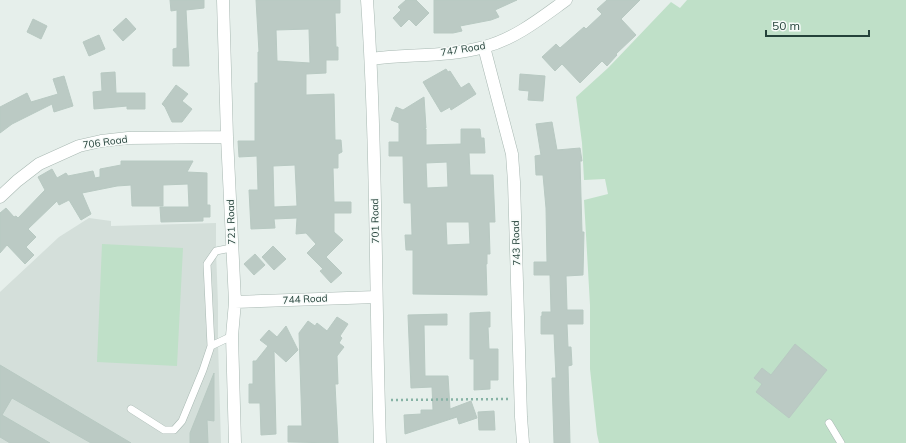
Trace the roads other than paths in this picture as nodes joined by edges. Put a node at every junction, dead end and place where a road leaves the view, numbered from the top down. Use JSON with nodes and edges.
{"nodes":[{"id":1,"x":223,"y":0,"type":"edge"},
{"id":2,"x":367,"y":0,"type":"edge"},
{"id":3,"x":566,"y":0,"type":"edge"},
{"id":4,"x":484,"y":47,"type":"junction"},
{"id":5,"x":371,"y":59,"type":"junction"},
{"id":6,"x":227,"y":137,"type":"junction"},
{"id":7,"x":0,"y":197,"type":"edge"},
{"id":8,"x":231,"y":248,"type":"junction"},
{"id":9,"x":376,"y":297,"type":"junction"},
{"id":10,"x":235,"y":302,"type":"junction"},
{"id":11,"x":232,"y":336,"type":"junction"},
{"id":12,"x":211,"y":346,"type":"junction"},
{"id":13,"x":131,"y":409,"type":"dead end"},
{"id":14,"x":829,"y":423,"type":"dead end"},
{"id":15,"x":235,"y":443,"type":"edge"},
{"id":16,"x":380,"y":443,"type":"edge"},
{"id":17,"x":523,"y":443,"type":"edge"},
{"id":18,"x":841,"y":443,"type":"edge"}],
"edges":[{"from":1,"to":6,"type":"street","name":"721 Road"},
{"from":2,"to":5,"type":"street","name":"701 Road"},
{"from":3,"to":4,"type":"street","name":"747 Road"},
{"from":4,"to":5,"type":"street","name":"747 Road"},
{"from":4,"to":17,"type":"street","name":"743 Road"},
{"from":5,"to":9,"type":"street","name":"701 Road"},
{"from":6,"to":7,"type":"street","name":"706 Road"},
{"from":6,"to":8,"type":"street","name":"721 Road"},
{"from":8,"to":10,"type":"street","name":"721 Road"},
{"from":8,"to":12,"type":"lane"},
{"from":9,"to":10,"type":"street","name":"744 Road"},
{"from":9,"to":16,"type":"street","name":"701 Road"},
{"from":10,"to":11,"type":"street","name":"721 Road"},
{"from":11,"to":12,"type":"lane"},
{"from":11,"to":15,"type":"street","name":"721 Road"},
{"from":12,"to":13,"type":"lane"},
{"from":14,"to":18,"type":"lane"}]}
